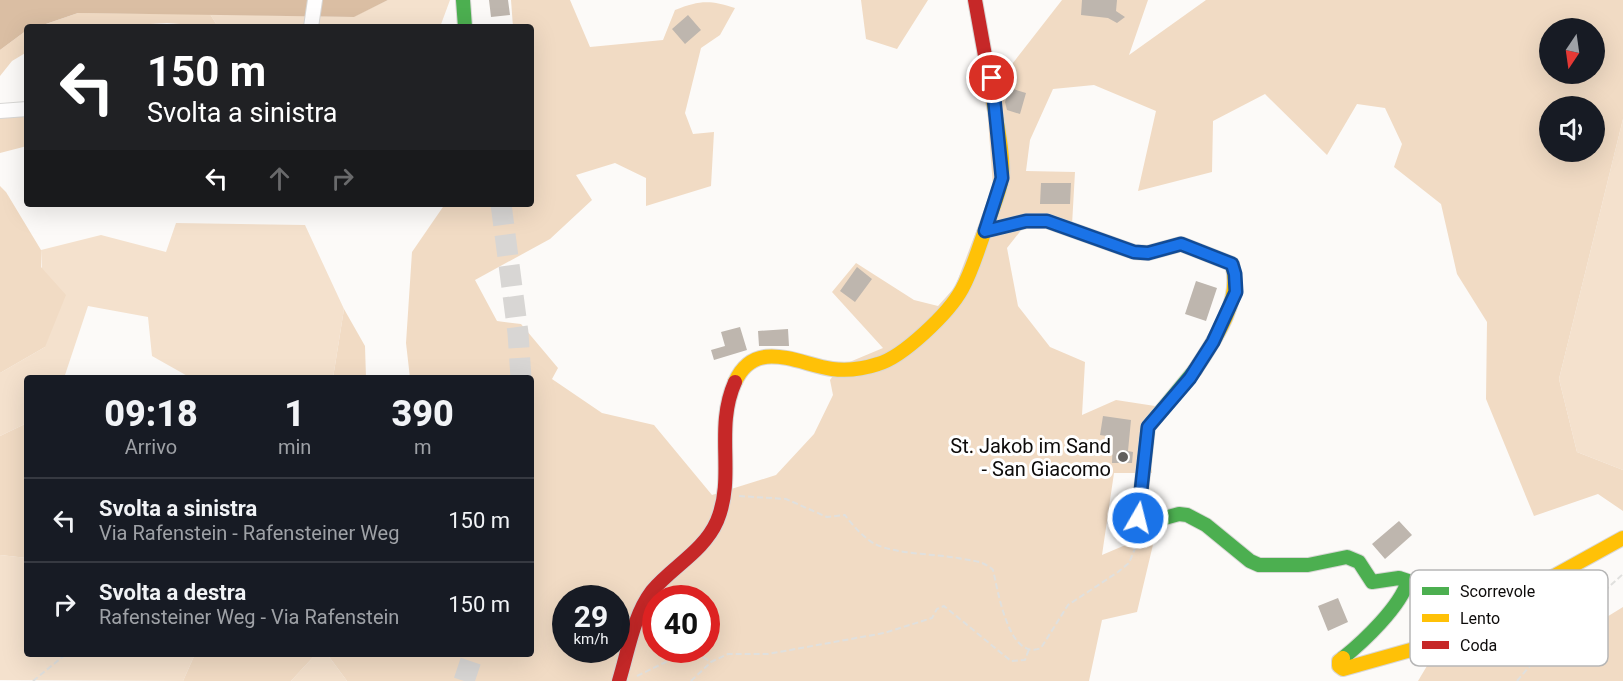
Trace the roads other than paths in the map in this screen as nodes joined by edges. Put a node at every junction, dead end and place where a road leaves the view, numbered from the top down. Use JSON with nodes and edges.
{"nodes":[{"id":1,"x":315,"y":0,"type":"edge"},
{"id":2,"x":462,"y":0,"type":"edge"},
{"id":3,"x":975,"y":0,"type":"edge"},
{"id":4,"x":462,"y":23,"type":"edge"},
{"id":5,"x":311,"y":24,"type":"edge"},
{"id":6,"x":24,"y":109,"type":"edge"},
{"id":7,"x":0,"y":111,"type":"edge"},
{"id":8,"x":985,"y":231,"type":"junction"},
{"id":9,"x":1623,"y":538,"type":"edge"},
{"id":10,"x":1565,"y":570,"type":"edge"},
{"id":11,"x":1410,"y":651,"type":"edge"},
{"id":12,"x":620,"y":679,"type":"edge"}],
"edges":[{"from":1,"to":5,"type":"street"},
{"from":2,"to":4,"type":"street"},
{"from":3,"to":8,"type":"street"},
{"from":6,"to":7,"type":"street"},
{"from":8,"to":11,"type":"street"},
{"from":8,"to":12,"type":"street"},
{"from":9,"to":10,"type":"street"}]}
